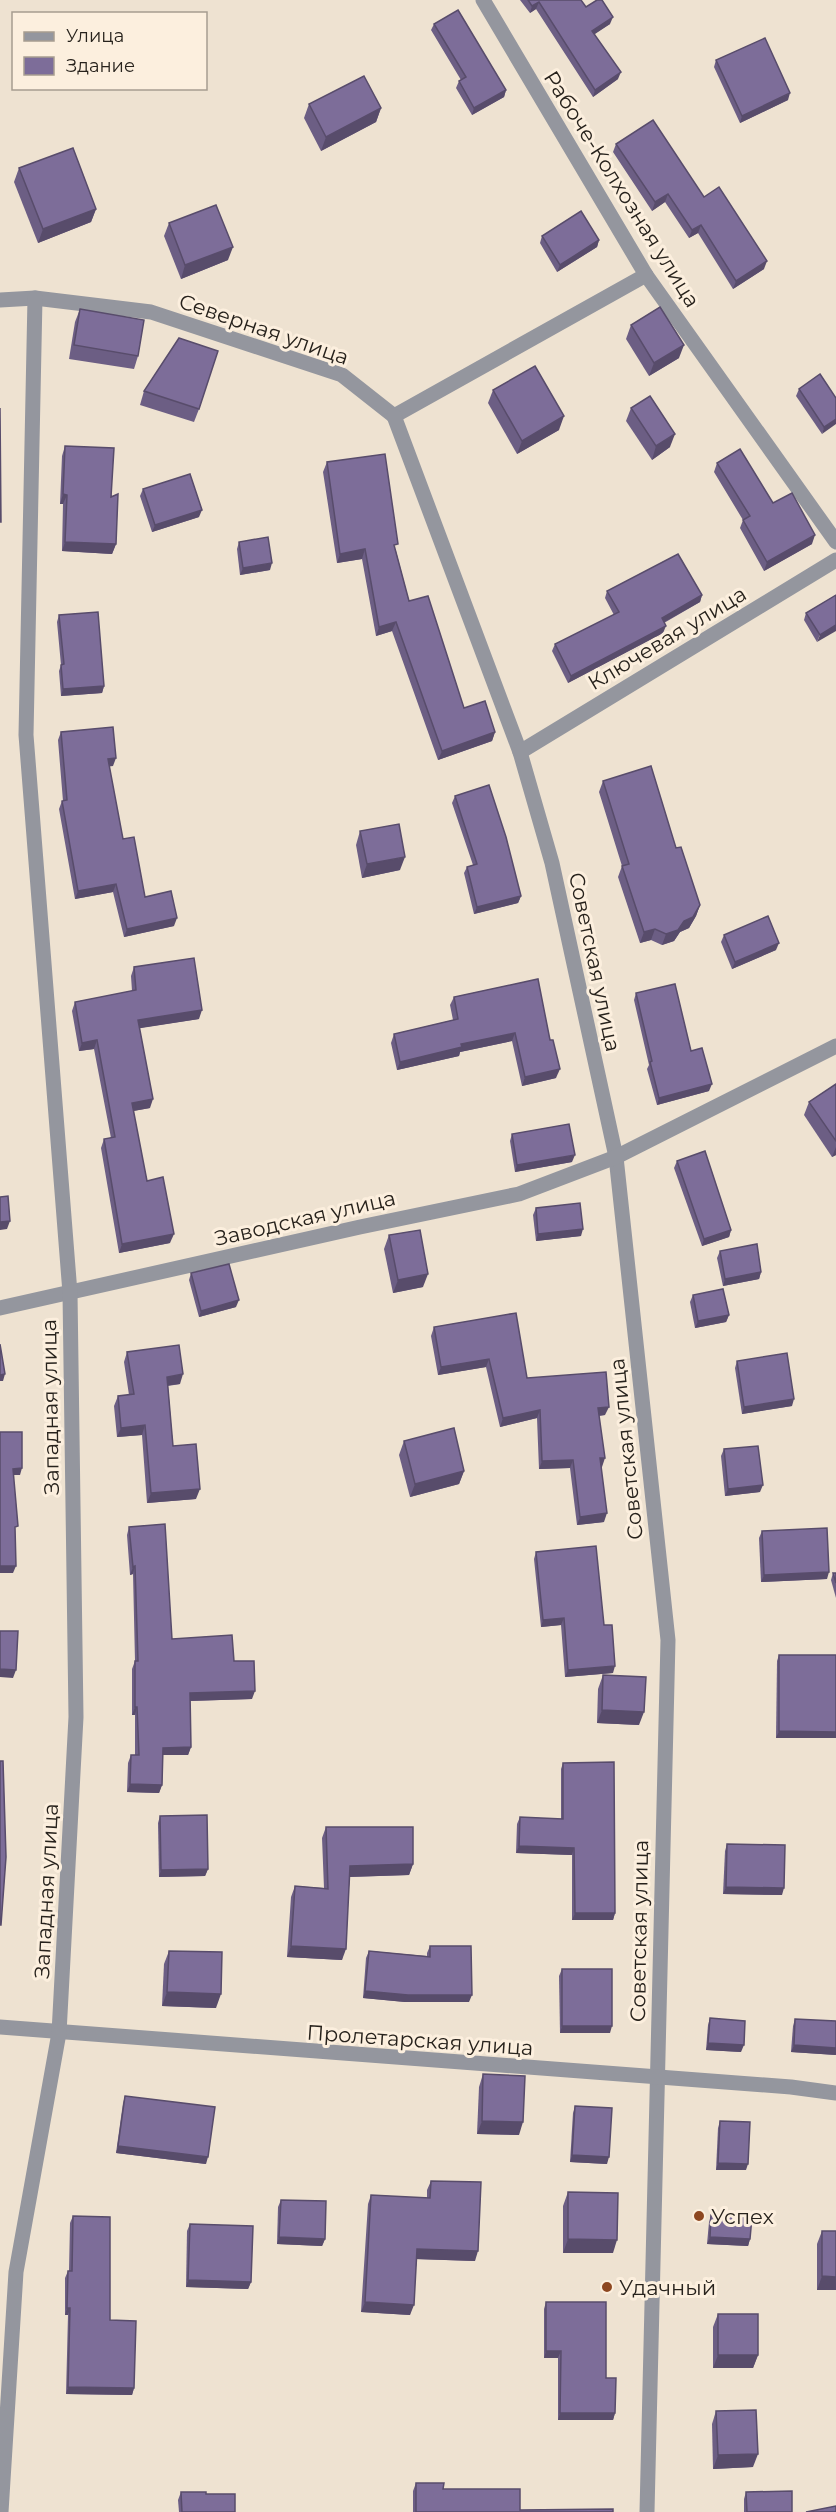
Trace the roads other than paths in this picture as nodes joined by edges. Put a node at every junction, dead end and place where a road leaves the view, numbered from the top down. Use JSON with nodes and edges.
{"nodes":[{"id":1,"x":483,"y":0,"type":"edge"},
{"id":2,"x":646,"y":275,"type":"junction"},
{"id":3,"x":35,"y":298,"type":"junction"},
{"id":4,"x":0,"y":300,"type":"edge"},
{"id":5,"x":394,"y":416,"type":"junction"},
{"id":6,"x":836,"y":542,"type":"edge"},
{"id":7,"x":836,"y":560,"type":"edge"},
{"id":8,"x":520,"y":752,"type":"junction"},
{"id":9,"x":836,"y":1046,"type":"edge"},
{"id":10,"x":616,"y":1157,"type":"junction"},
{"id":11,"x":70,"y":1293,"type":"junction"},
{"id":12,"x":0,"y":1308,"type":"edge"},
{"id":13,"x":0,"y":2027,"type":"edge"},
{"id":14,"x":59,"y":2033,"type":"junction"},
{"id":15,"x":657,"y":2078,"type":"junction"},
{"id":16,"x":836,"y":2093,"type":"edge"},
{"id":17,"x":1,"y":2512,"type":"edge"},
{"id":18,"x":647,"y":2512,"type":"edge"}],
"edges":[{"from":1,"to":2,"type":"street","name":"Рабоче-Колхозная улица"},
{"from":2,"to":5,"type":"street"},
{"from":2,"to":6,"type":"street","name":"Рабоче-Колхозная улица"},
{"from":3,"to":4,"type":"street","name":"Северная улица"},
{"from":3,"to":5,"type":"street","name":"Северная улица"},
{"from":3,"to":11,"type":"street","name":"Западная улица"},
{"from":5,"to":8,"type":"street","name":"Советская улица"},
{"from":7,"to":8,"type":"street","name":"Ключевая улица"},
{"from":8,"to":10,"type":"street","name":"Советская улица"},
{"from":9,"to":10,"type":"street"},
{"from":10,"to":11,"type":"street","name":"Заводская улица"},
{"from":10,"to":15,"type":"street","name":"Советская улица"},
{"from":11,"to":12,"type":"street","name":"Заводская улица"},
{"from":11,"to":14,"type":"street","name":"Западная улица"},
{"from":13,"to":14,"type":"street","name":"Пролетарская улица"},
{"from":14,"to":15,"type":"street","name":"Пролетарская улица"},
{"from":14,"to":17,"type":"street","name":"Западная улица"},
{"from":15,"to":16,"type":"street","name":"Пролетарская улица"},
{"from":15,"to":18,"type":"street","name":"Советская улица"}]}
